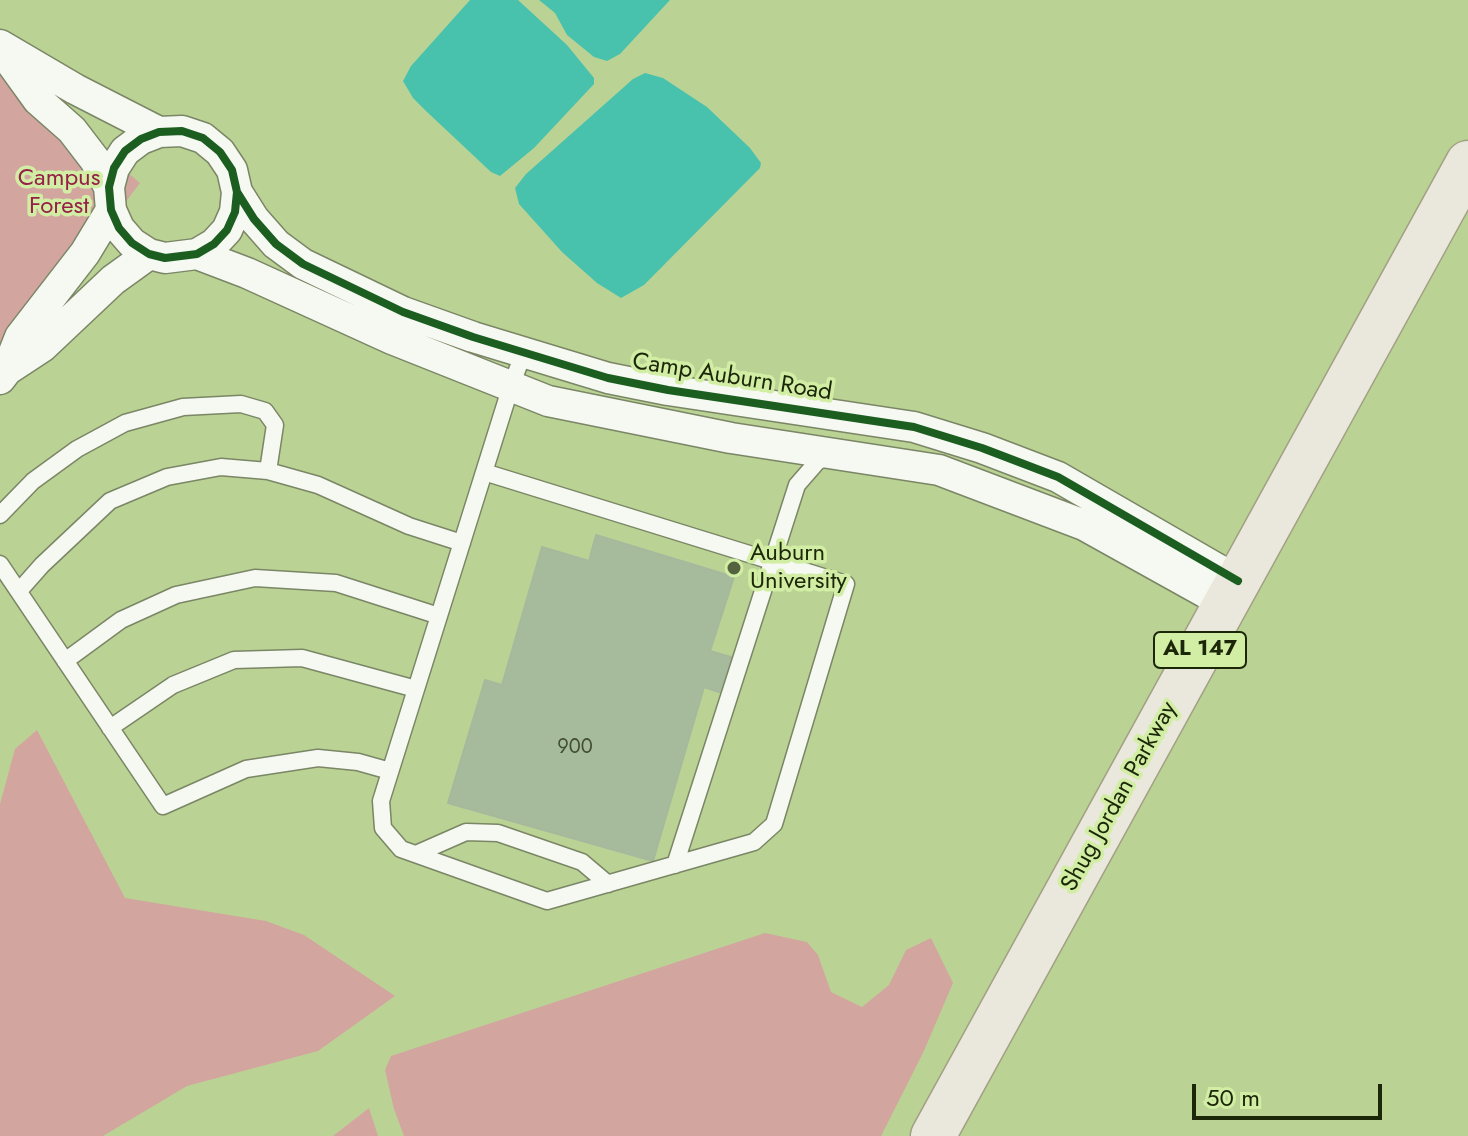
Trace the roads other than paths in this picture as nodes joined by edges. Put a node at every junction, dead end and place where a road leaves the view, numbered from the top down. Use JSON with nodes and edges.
{"nodes":[{"id":1,"x":0,"y":47,"type":"edge"},
{"id":2,"x":159,"y":132,"type":"junction"},
{"id":3,"x":1468,"y":163,"type":"edge"},
{"id":4,"x":237,"y":192,"type":"junction"},
{"id":5,"x":110,"y":198,"type":"junction"},
{"id":6,"x":149,"y":254,"type":"junction"},
{"id":7,"x":197,"y":254,"type":"junction"},
{"id":8,"x":524,"y":352,"type":"junction"},
{"id":9,"x":4,"y":374,"type":"edge"},
{"id":10,"x":511,"y":386,"type":"junction"},
{"id":11,"x":831,"y":453,"type":"junction"},
{"id":12,"x":268,"y":471,"type":"junction"},
{"id":13,"x":484,"y":472,"type":"junction"},
{"id":14,"x":0,"y":515,"type":"edge"},
{"id":15,"x":462,"y":543,"type":"junction"},
{"id":16,"x":774,"y":562,"type":"junction"},
{"id":17,"x":0,"y":564,"type":"edge"},
{"id":18,"x":19,"y":591,"type":"junction"},
{"id":19,"x":1232,"y":592,"type":"junction"},
{"id":20,"x":439,"y":616,"type":"junction"},
{"id":21,"x":65,"y":661,"type":"junction"},
{"id":22,"x":416,"y":689,"type":"junction"},
{"id":23,"x":110,"y":728,"type":"junction"},
{"id":24,"x":390,"y":771,"type":"junction"},
{"id":25,"x":416,"y":854,"type":"junction"},
{"id":26,"x":675,"y":865,"type":"junction"},
{"id":27,"x":608,"y":884,"type":"junction"},
{"id":28,"x":933,"y":1136,"type":"edge"}],
"edges":[{"from":1,"to":2,"type":"street"},
{"from":1,"to":5,"type":"street"},
{"from":2,"to":4,"type":"street"},
{"from":2,"to":5,"type":"street"},
{"from":3,"to":19,"type":"main road","name":"Shug Jordan Parkway","number":"AL 147"},
{"from":4,"to":7,"type":"street"},
{"from":4,"to":8,"type":"street","name":"Camp Auburn Road"},
{"from":5,"to":6,"type":"street"},
{"from":5,"to":9,"type":"street"},
{"from":6,"to":7,"type":"street"},
{"from":6,"to":9,"type":"street"},
{"from":7,"to":10,"type":"street"},
{"from":8,"to":10,"type":"lane"},
{"from":8,"to":19,"type":"street","name":"Camp Auburn Road"},
{"from":10,"to":11,"type":"street"},
{"from":10,"to":13,"type":"lane"},
{"from":11,"to":16,"type":"lane"},
{"from":11,"to":19,"type":"street"},
{"from":12,"to":14,"type":"lane"},
{"from":12,"to":15,"type":"lane"},
{"from":12,"to":18,"type":"lane"},
{"from":13,"to":15,"type":"lane"},
{"from":13,"to":16,"type":"lane"},
{"from":15,"to":20,"type":"lane"},
{"from":16,"to":26,"type":"lane"},
{"from":16,"to":26,"type":"lane"},
{"from":17,"to":18,"type":"lane"},
{"from":18,"to":21,"type":"lane"},
{"from":19,"to":28,"type":"main road","name":"Shug Jordan Parkway","number":"AL 147"},
{"from":20,"to":21,"type":"lane"},
{"from":20,"to":22,"type":"lane"},
{"from":21,"to":23,"type":"lane"},
{"from":22,"to":23,"type":"lane"},
{"from":22,"to":24,"type":"lane"},
{"from":23,"to":24,"type":"lane"},
{"from":24,"to":25,"type":"lane"},
{"from":25,"to":27,"type":"lane"},
{"from":25,"to":27,"type":"lane"},
{"from":26,"to":27,"type":"lane"}]}
